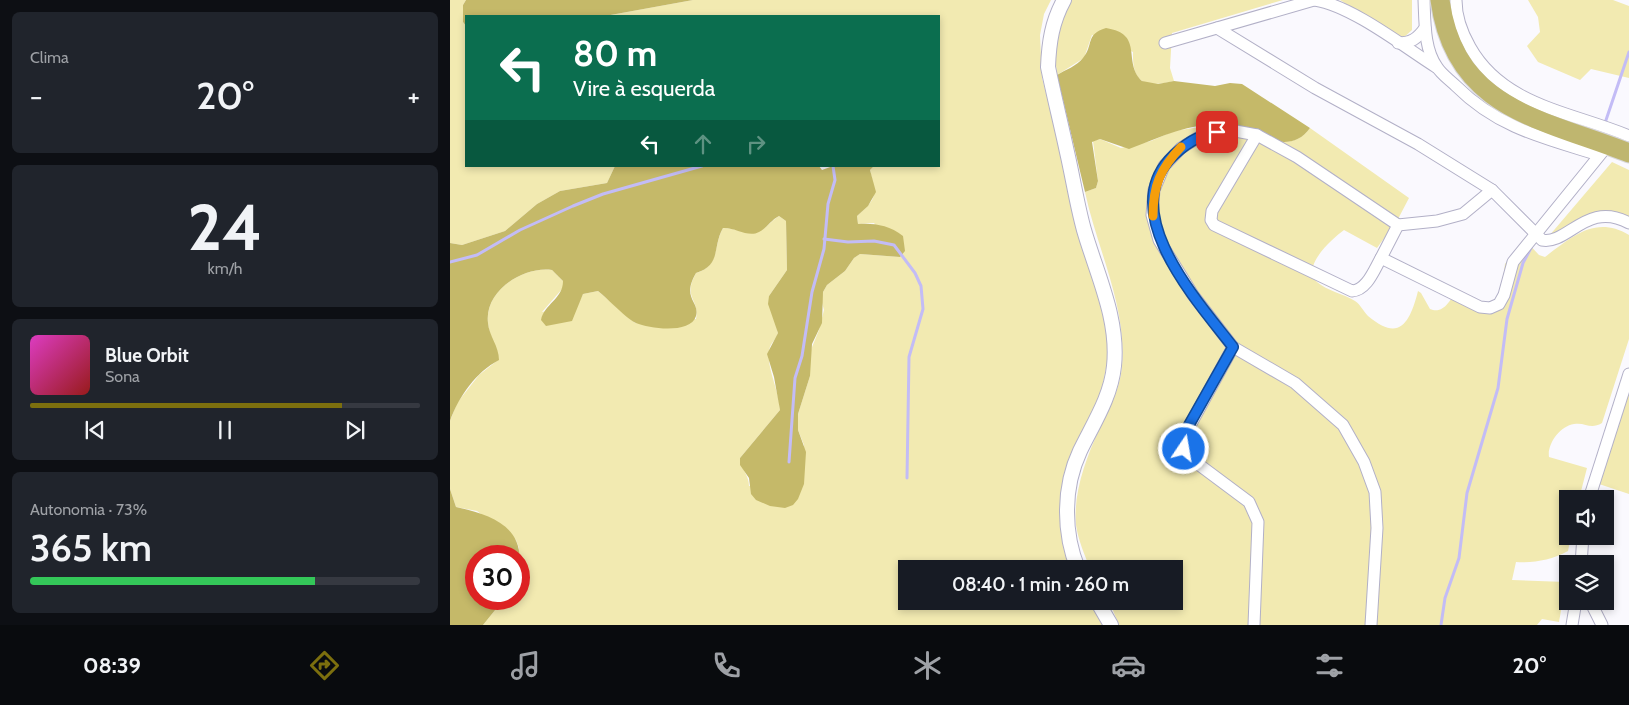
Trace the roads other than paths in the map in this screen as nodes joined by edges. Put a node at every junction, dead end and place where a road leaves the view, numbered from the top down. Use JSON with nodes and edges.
{"nodes":[{"id":1,"x":1064,"y":0,"type":"edge"},
{"id":2,"x":1314,"y":0,"type":"edge"},
{"id":3,"x":1424,"y":0,"type":"edge"},
{"id":4,"x":1440,"y":0,"type":"edge"},
{"id":5,"x":1456,"y":0,"type":"edge"},
{"id":6,"x":1217,"y":28,"type":"junction"},
{"id":7,"x":1425,"y":28,"type":"junction"},
{"id":8,"x":1165,"y":43,"type":"dead end"},
{"id":9,"x":1398,"y":43,"type":"junction"},
{"id":10,"x":1436,"y":67,"type":"junction"},
{"id":11,"x":1257,"y":135,"type":"junction"},
{"id":12,"x":1629,"y":136,"type":"edge"},
{"id":13,"x":1604,"y":150,"type":"junction"},
{"id":14,"x":1629,"y":153,"type":"edge"},
{"id":15,"x":1492,"y":190,"type":"junction"},
{"id":16,"x":1629,"y":223,"type":"edge"},
{"id":17,"x":1398,"y":225,"type":"junction"},
{"id":18,"x":1536,"y":236,"type":"junction"},
{"id":19,"x":1381,"y":258,"type":"junction"},
{"id":20,"x":1233,"y":347,"type":"junction"},
{"id":21,"x":1629,"y":374,"type":"edge"},
{"id":22,"x":1592,"y":490,"type":"edge"},
{"id":23,"x":1074,"y":560,"type":"edge"},
{"id":24,"x":1103,"y":610,"type":"edge"},
{"id":25,"x":1574,"y":610,"type":"edge"},
{"id":26,"x":1594,"y":610,"type":"edge"},
{"id":27,"x":1112,"y":624,"type":"edge"},
{"id":28,"x":1254,"y":625,"type":"edge"},
{"id":29,"x":1370,"y":625,"type":"edge"},
{"id":30,"x":1572,"y":625,"type":"edge"},
{"id":31,"x":1602,"y":625,"type":"edge"}],
"edges":[{"from":1,"to":23,"type":"street"},
{"from":2,"to":6,"type":"street"},
{"from":2,"to":9,"type":"street"},
{"from":3,"to":7,"type":"street"},
{"from":4,"to":13,"type":"highway"},
{"from":5,"to":12,"type":"street"},
{"from":6,"to":8,"type":"street"},
{"from":6,"to":15,"type":"street"},
{"from":7,"to":9,"type":"street"},
{"from":7,"to":10,"type":"street"},
{"from":9,"to":10,"type":"street"},
{"from":10,"to":13,"type":"street"},
{"from":11,"to":17,"type":"street"},
{"from":11,"to":19,"type":"street"},
{"from":11,"to":20,"type":"street"},
{"from":13,"to":14,"type":"highway"},
{"from":13,"to":18,"type":"street"},
{"from":15,"to":17,"type":"street"},
{"from":15,"to":18,"type":"street"},
{"from":16,"to":18,"type":"street"},
{"from":17,"to":19,"type":"street"},
{"from":18,"to":19,"type":"street"},
{"from":20,"to":28,"type":"street"},
{"from":20,"to":29,"type":"street"},
{"from":21,"to":22,"type":"street"},
{"from":24,"to":27,"type":"street"},
{"from":25,"to":30,"type":"street"},
{"from":26,"to":31,"type":"street"}]}
